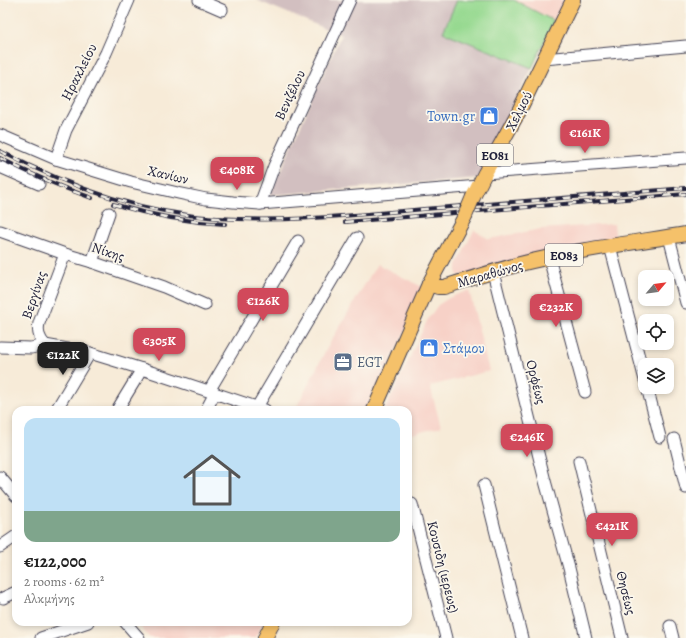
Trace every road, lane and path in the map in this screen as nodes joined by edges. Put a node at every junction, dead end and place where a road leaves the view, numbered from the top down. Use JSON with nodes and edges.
{"nodes":[{"id":1,"x":129,"y":0,"type":"edge"},
{"id":2,"x":199,"y":0,"type":"edge"},
{"id":3,"x":350,"y":0,"type":"edge"},
{"id":4,"x":573,"y":0,"type":"edge"},
{"id":5,"x":222,"y":10,"type":"dead end"},
{"id":6,"x":686,"y":46,"type":"edge"},
{"id":7,"x":544,"y":59,"type":"junction"},
{"id":8,"x":0,"y":136,"type":"edge"},
{"id":9,"x":686,"y":158,"type":"edge"},
{"id":10,"x":56,"y":159,"type":"junction"},
{"id":11,"x":0,"y":168,"type":"edge"},
{"id":12,"x":485,"y":173,"type":"junction"},
{"id":13,"x":39,"y":184,"type":"dead end"},
{"id":14,"x":476,"y":191,"type":"junction"},
{"id":15,"x":260,"y":204,"type":"junction"},
{"id":16,"x":109,"y":213,"type":"dead end"},
{"id":17,"x":0,"y":231,"type":"edge"},
{"id":18,"x":686,"y":234,"type":"edge"},
{"id":19,"x":669,"y":237,"type":"junction"},
{"id":20,"x":358,"y":238,"type":"dead end"},
{"id":21,"x":298,"y":242,"type":"dead end"},
{"id":22,"x":610,"y":246,"type":"junction"},
{"id":23,"x":65,"y":254,"type":"junction"},
{"id":24,"x":549,"y":258,"type":"junction"},
{"id":25,"x":92,"y":262,"type":"junction"},
{"id":26,"x":493,"y":272,"type":"junction"},
{"id":27,"x":429,"y":284,"type":"junction"},
{"id":28,"x":686,"y":303,"type":"edge"},
{"id":29,"x":205,"y":305,"type":"dead end"},
{"id":30,"x":44,"y":345,"type":"junction"},
{"id":31,"x":0,"y":347,"type":"edge"},
{"id":32,"x":90,"y":353,"type":"junction"},
{"id":33,"x":639,"y":358,"type":"edge"},
{"id":34,"x":142,"y":369,"type":"junction"},
{"id":35,"x":212,"y":392,"type":"junction"},
{"id":36,"x":585,"y":392,"type":"dead end"},
{"id":37,"x":649,"y":394,"type":"edge"},
{"id":38,"x":58,"y":406,"type":"edge"},
{"id":39,"x":120,"y":406,"type":"edge"},
{"id":40,"x":207,"y":406,"type":"edge"},
{"id":41,"x":252,"y":406,"type":"edge"},
{"id":42,"x":263,"y":406,"type":"edge"},
{"id":43,"x":376,"y":406,"type":"edge"},
{"id":44,"x":660,"y":437,"type":"dead end"},
{"id":45,"x":674,"y":439,"type":"dead end"},
{"id":46,"x":579,"y":461,"type":"dead end"},
{"id":47,"x":0,"y":477,"type":"edge"},
{"id":48,"x":484,"y":485,"type":"dead end"},
{"id":49,"x":686,"y":488,"type":"edge"},
{"id":50,"x":12,"y":491,"type":"edge"},
{"id":51,"x":412,"y":504,"type":"dead end"},
{"id":52,"x":12,"y":539,"type":"edge"},
{"id":53,"x":0,"y":547,"type":"edge"},
{"id":54,"x":12,"y":594,"type":"edge"},
{"id":55,"x":4,"y":598,"type":"dead end"},
{"id":56,"x":76,"y":626,"type":"edge"},
{"id":57,"x":128,"y":626,"type":"edge"},
{"id":58,"x":271,"y":626,"type":"edge"},
{"id":59,"x":670,"y":626,"type":"dead end"},
{"id":60,"x":41,"y":638,"type":"edge"},
{"id":61,"x":139,"y":638,"type":"edge"},
{"id":62,"x":265,"y":638,"type":"edge"},
{"id":63,"x":446,"y":638,"type":"edge"},
{"id":64,"x":522,"y":638,"type":"edge"},
{"id":65,"x":586,"y":638,"type":"edge"},
{"id":66,"x":622,"y":638,"type":"edge"},
{"id":67,"x":673,"y":638,"type":"edge"}],
"edges":[{"from":1,"to":10,"type":"street","name":"Ηρακλείου"},
{"from":2,"to":5,"type":"street"},
{"from":3,"to":15,"type":"street","name":"Βενιζέλου"},
{"from":4,"to":7,"type":"main road","name":"Χελμού","number":"ΕΟ81"},
{"from":6,"to":7,"type":"street"},
{"from":7,"to":12,"type":"main road","name":"Χελμού","number":"ΕΟ81"},
{"from":8,"to":10,"type":"street","name":"Χανίων"},
{"from":9,"to":12,"type":"street"},
{"from":10,"to":15,"type":"street","name":"Χανίων"},
{"from":11,"to":13,"type":"street"},
{"from":12,"to":14,"type":"main road","name":"Χελμού","number":"ΕΟ81"},
{"from":14,"to":15,"type":"street","name":"Χανίων"},
{"from":14,"to":27,"type":"main road","name":"Χελμού","number":"ΕΟ81","bridge":true},
{"from":16,"to":25,"type":"street"},
{"from":17,"to":23,"type":"street","name":"Νίκης"},
{"from":18,"to":19,"type":"main road","name":"Μαραθώνος","number":"ΕΟ83"},
{"from":19,"to":22,"type":"main road","name":"Μαραθώνος","number":"ΕΟ83"},
{"from":19,"to":28,"type":"street"},
{"from":20,"to":42,"type":"street"},
{"from":21,"to":35,"type":"street"},
{"from":22,"to":24,"type":"main road","name":"Μαραθώνος","number":"ΕΟ83"},
{"from":22,"to":33,"type":"street"},
{"from":23,"to":25,"type":"street","name":"Νίκης"},
{"from":23,"to":30,"type":"street","name":"Βεργίνας"},
{"from":24,"to":26,"type":"main road","name":"Μαραθώνος","number":"ΕΟ83"},
{"from":24,"to":36,"type":"street"},
{"from":25,"to":29,"type":"street","name":"Νίκης"},
{"from":26,"to":27,"type":"main road","name":"Μαραθώνος","number":"ΕΟ83"},
{"from":26,"to":65,"type":"street","name":"Ορφέως"},
{"from":27,"to":43,"type":"main road"},
{"from":30,"to":31,"type":"street"},
{"from":30,"to":32,"type":"street"},
{"from":32,"to":34,"type":"street"},
{"from":32,"to":38,"type":"street"},
{"from":34,"to":35,"type":"street"},
{"from":34,"to":39,"type":"street"},
{"from":35,"to":40,"type":"street"},
{"from":35,"to":41,"type":"street"},
{"from":37,"to":44,"type":"street"},
{"from":45,"to":49,"type":"street"},
{"from":46,"to":66,"type":"street","name":"Θησέως"},
{"from":47,"to":50,"type":"street"},
{"from":48,"to":64,"type":"street"},
{"from":51,"to":63,"type":"street","name":"Κουσιδη (ιερεως)"},
{"from":52,"to":53,"type":"street"},
{"from":54,"to":55,"type":"street"},
{"from":56,"to":60,"type":"street"},
{"from":57,"to":61,"type":"street"},
{"from":58,"to":62,"type":"main road"},
{"from":59,"to":67,"type":"street"}]}
